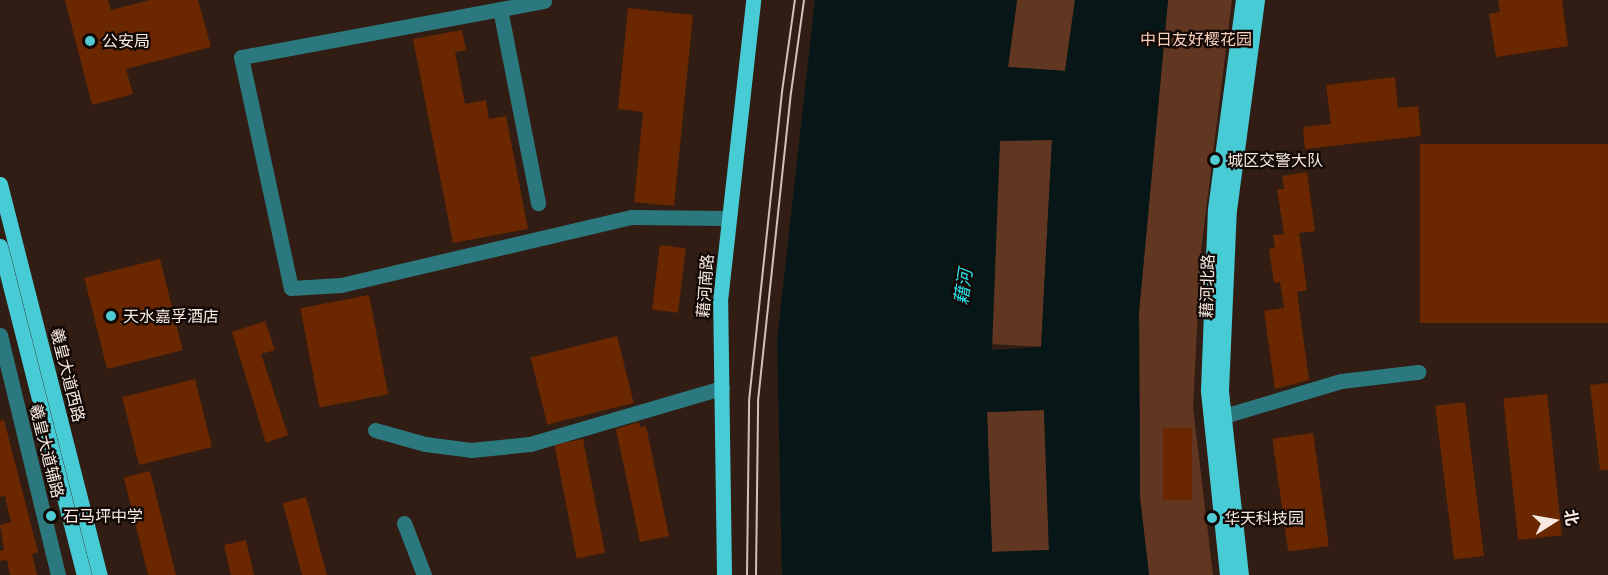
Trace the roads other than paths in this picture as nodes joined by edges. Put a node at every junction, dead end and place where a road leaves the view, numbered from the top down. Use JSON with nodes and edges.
{"nodes":[{"id":1,"x":753,"y":0,"type":"edge"},
{"id":2,"x":1243,"y":0,"type":"edge"},
{"id":3,"x":1257,"y":0,"type":"edge"},
{"id":4,"x":544,"y":1,"type":"edge"},
{"id":5,"x":500,"y":9,"type":"junction"},
{"id":6,"x":0,"y":184,"type":"edge"},
{"id":7,"x":538,"y":203,"type":"dead end"},
{"id":8,"x":729,"y":218,"type":"junction"},
{"id":9,"x":0,"y":246,"type":"edge"},
{"id":10,"x":0,"y":335,"type":"edge"},
{"id":11,"x":1418,"y":372,"type":"dead end"},
{"id":12,"x":722,"y":388,"type":"junction"},
{"id":13,"x":1224,"y":416,"type":"junction"},
{"id":14,"x":375,"y":430,"type":"dead end"},
{"id":15,"x":404,"y":523,"type":"dead end"},
{"id":16,"x":58,"y":575,"type":"edge"},
{"id":17,"x":84,"y":575,"type":"edge"},
{"id":18,"x":100,"y":575,"type":"edge"},
{"id":19,"x":424,"y":575,"type":"edge"},
{"id":20,"x":724,"y":575,"type":"edge"},
{"id":21,"x":1227,"y":575,"type":"edge"},
{"id":22,"x":1240,"y":575,"type":"edge"}],
"edges":[{"from":1,"to":8,"type":"main road","name":"藉河南路"},
{"from":2,"to":21,"type":"main road","name":"藉河北路"},
{"from":3,"to":13,"type":"main road","name":"藉河北路"},
{"from":4,"to":5,"type":"street"},
{"from":5,"to":7,"type":"street"},
{"from":5,"to":8,"type":"street"},
{"from":6,"to":18,"type":"main road","name":"羲皇大道西路"},
{"from":8,"to":12,"type":"main road","name":"藉河南路"},
{"from":9,"to":17,"type":"main road","name":"羲皇大道西路"},
{"from":10,"to":16,"type":"street","name":"羲皇大道辅路"},
{"from":11,"to":13,"type":"street"},
{"from":12,"to":14,"type":"street"},
{"from":12,"to":20,"type":"main road","name":"藉河南路"},
{"from":13,"to":22,"type":"main road","name":"藉河北路"},
{"from":15,"to":19,"type":"street"}]}
